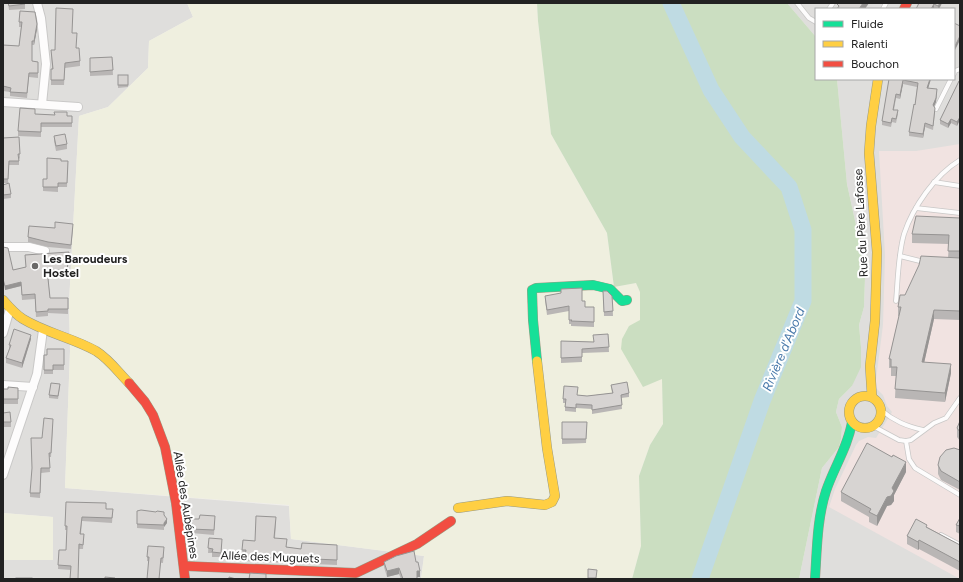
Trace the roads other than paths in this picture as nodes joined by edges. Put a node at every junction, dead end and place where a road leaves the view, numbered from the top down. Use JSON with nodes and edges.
{"nodes":[{"id":1,"x":37,"y":3,"type":"edge"},
{"id":2,"x":797,"y":3,"type":"edge"},
{"id":3,"x":815,"y":21,"type":"edge"},
{"id":4,"x":878,"y":80,"type":"edge"},
{"id":5,"x":950,"y":80,"type":"edge"},
{"id":6,"x":3,"y":102,"type":"edge"},
{"id":7,"x":42,"y":104,"type":"junction"},
{"id":8,"x":78,"y":107,"type":"dead end"},
{"id":9,"x":936,"y":108,"type":"edge"},
{"id":10,"x":960,"y":160,"type":"edge"},
{"id":11,"x":934,"y":182,"type":"junction"},
{"id":12,"x":960,"y":186,"type":"edge"},
{"id":13,"x":916,"y":208,"type":"junction"},
{"id":14,"x":960,"y":213,"type":"edge"},
{"id":15,"x":3,"y":247,"type":"edge"},
{"id":16,"x":45,"y":251,"type":"dead end"},
{"id":17,"x":900,"y":256,"type":"junction"},
{"id":18,"x":932,"y":262,"type":"edge"},
{"id":19,"x":3,"y":300,"type":"edge"},
{"id":20,"x":627,"y":300,"type":"dead end"},
{"id":21,"x":896,"y":301,"type":"dead end"},
{"id":22,"x":10,"y":309,"type":"junction"},
{"id":23,"x":43,"y":330,"type":"junction"},
{"id":24,"x":3,"y":333,"type":"edge"},
{"id":25,"x":870,"y":366,"type":"junction"},
{"id":26,"x":3,"y":385,"type":"edge"},
{"id":27,"x":33,"y":387,"type":"junction"},
{"id":28,"x":858,"y":397,"type":"junction"},
{"id":29,"x":872,"y":397,"type":"junction"},
{"id":30,"x":960,"y":398,"type":"edge"},
{"id":31,"x":881,"y":410,"type":"junction"},
{"id":32,"x":852,"y":422,"type":"junction"},
{"id":33,"x":869,"y":427,"type":"junction"},
{"id":34,"x":923,"y":430,"type":"junction"},
{"id":35,"x":906,"y":441,"type":"junction"},
{"id":36,"x":844,"y":453,"type":"junction"},
{"id":37,"x":3,"y":475,"type":"edge"},
{"id":38,"x":960,"y":495,"type":"edge"},
{"id":39,"x":458,"y":508,"type":"dead end"},
{"id":40,"x":451,"y":522,"type":"dead end"},
{"id":41,"x":934,"y":531,"type":"edge"},
{"id":42,"x":960,"y":545,"type":"edge"},
{"id":43,"x":184,"y":566,"type":"junction"},
{"id":44,"x":356,"y":576,"type":"edge"},
{"id":45,"x":186,"y":579,"type":"edge"},
{"id":46,"x":814,"y":579,"type":"edge"}],
"edges":[{"from":1,"to":7,"type":"street"},
{"from":2,"to":3,"type":"lane"},
{"from":4,"to":25,"type":"street","name":"Rue du Père Lafosse"},
{"from":5,"to":9,"type":"lane"},
{"from":6,"to":7,"type":"street"},
{"from":7,"to":8,"type":"street"},
{"from":10,"to":11,"type":"lane"},
{"from":11,"to":12,"type":"lane"},
{"from":11,"to":13,"type":"lane"},
{"from":13,"to":14,"type":"lane"},
{"from":13,"to":17,"type":"lane"},
{"from":15,"to":16,"type":"street"},
{"from":17,"to":18,"type":"lane"},
{"from":17,"to":21,"type":"lane"},
{"from":19,"to":22,"type":"street","name":"Allée des Aubépines"},
{"from":20,"to":39,"type":"street"},
{"from":22,"to":23,"type":"street","name":"Allée des Aubépines"},
{"from":22,"to":24,"type":"street"},
{"from":23,"to":27,"type":"street"},
{"from":23,"to":43,"type":"street","name":"Allée des Aubépines"},
{"from":25,"to":28,"type":"street","name":"Rue du Père Lafosse"},
{"from":25,"to":29,"type":"street","name":"Rue du Père Lafosse"},
{"from":26,"to":27,"type":"street"},
{"from":27,"to":37,"type":"street"},
{"from":28,"to":29,"type":"street"},
{"from":28,"to":32,"type":"street"},
{"from":29,"to":31,"type":"street"},
{"from":30,"to":34,"type":"lane"},
{"from":31,"to":33,"type":"street"},
{"from":31,"to":34,"type":"lane"},
{"from":32,"to":33,"type":"street"},
{"from":32,"to":36,"type":"street"},
{"from":33,"to":35,"type":"lane"},
{"from":33,"to":36,"type":"street"},
{"from":34,"to":35,"type":"lane"},
{"from":35,"to":38,"type":"lane"},
{"from":36,"to":46,"type":"street"},
{"from":40,"to":44,"type":"street","name":"Allée des Muguets"},
{"from":41,"to":42,"type":"lane"},
{"from":43,"to":44,"type":"street","name":"Allée des Muguets"},
{"from":43,"to":45,"type":"street","name":"Allée des Aubépines"}]}
